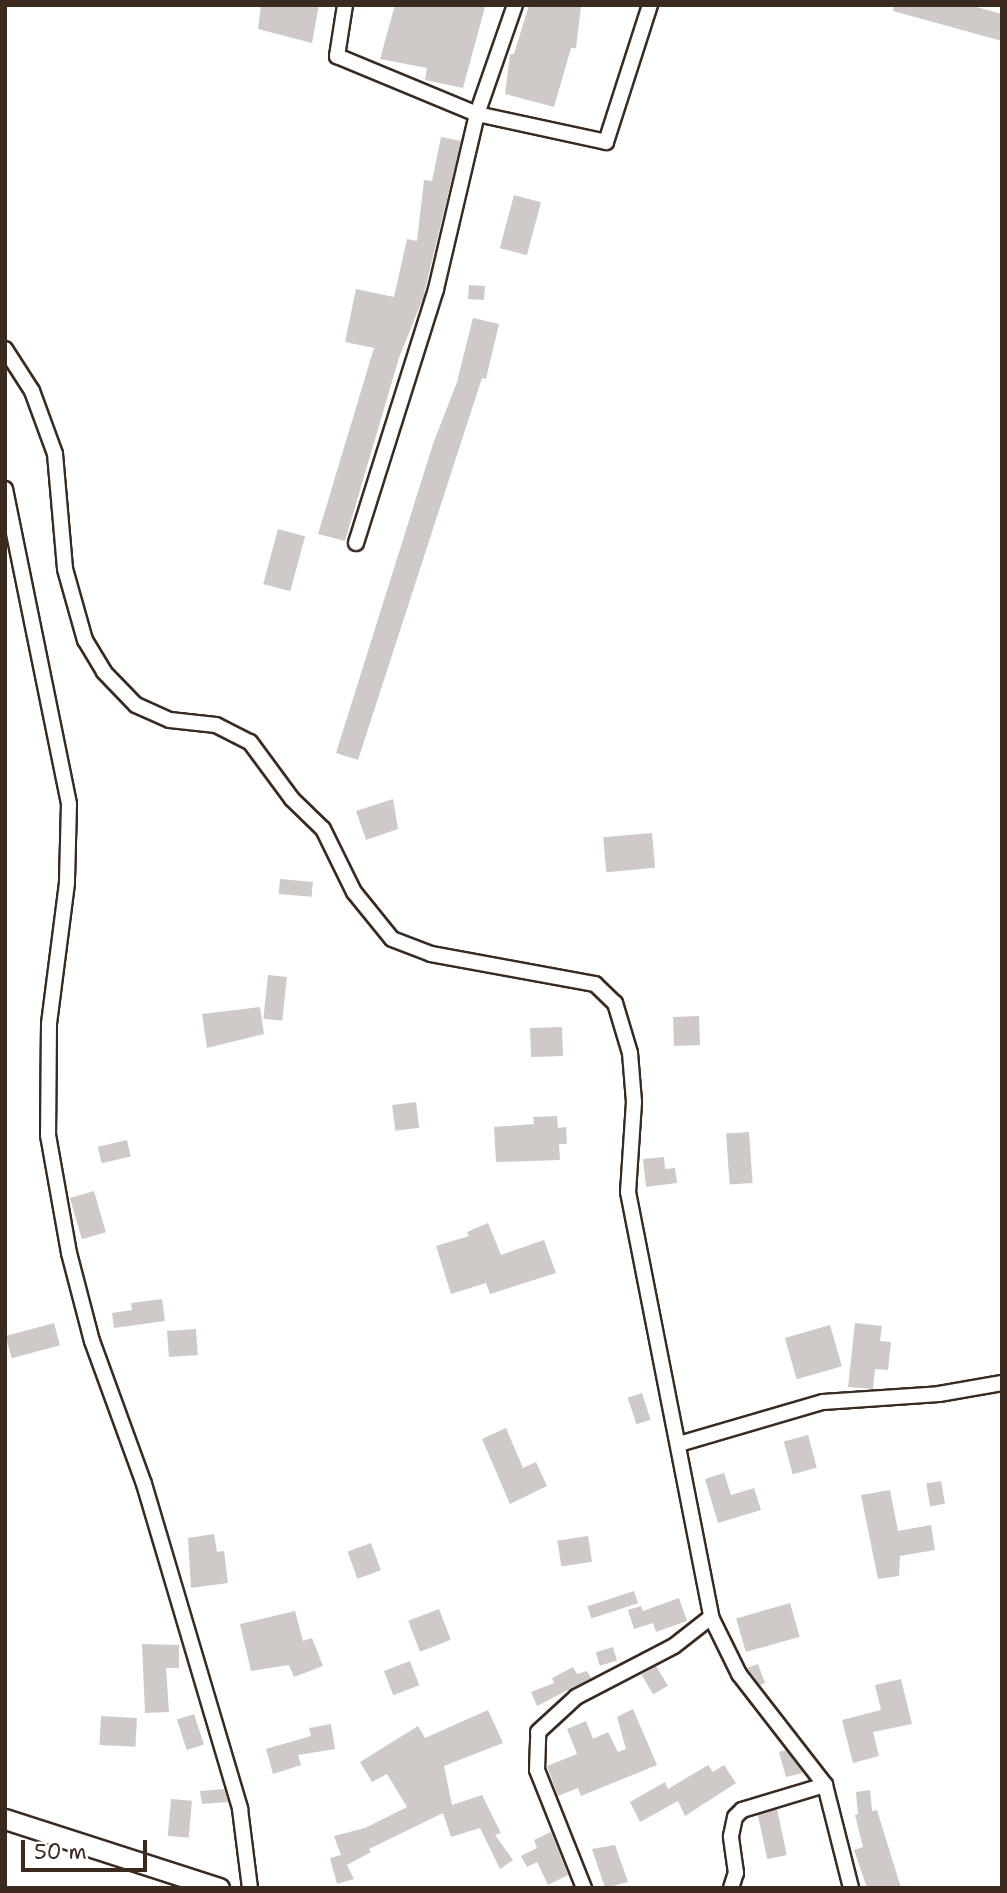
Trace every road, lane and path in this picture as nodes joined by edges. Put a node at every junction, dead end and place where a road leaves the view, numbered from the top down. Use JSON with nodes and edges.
{"nodes":[{"id":1,"x":345,"y":5,"type":"edge"},
{"id":2,"x":515,"y":5,"type":"edge"},
{"id":3,"x":650,"y":5,"type":"edge"},
{"id":4,"x":477,"y":114,"type":"junction"},
{"id":5,"x":5,"y":349,"type":"edge"},
{"id":6,"x":5,"y":489,"type":"edge"},
{"id":7,"x":356,"y":543,"type":"dead end"},
{"id":8,"x":1002,"y":1383,"type":"edge"},
{"id":9,"x":679,"y":1444,"type":"junction"},
{"id":10,"x":712,"y":1617,"type":"junction"},
{"id":11,"x":825,"y":1785,"type":"junction"},
{"id":12,"x":5,"y":1819,"type":"edge"},
{"id":13,"x":219,"y":1888,"type":"edge"},
{"id":14,"x":250,"y":1888,"type":"edge"},
{"id":15,"x":584,"y":1888,"type":"edge"},
{"id":16,"x":731,"y":1888,"type":"edge"},
{"id":17,"x":850,"y":1888,"type":"edge"}],
"edges":[{"from":1,"to":4,"type":"street"},
{"from":2,"to":4,"type":"street"},
{"from":3,"to":4,"type":"street"},
{"from":4,"to":7,"type":"street"},
{"from":5,"to":9,"type":"street"},
{"from":6,"to":14,"type":"street"},
{"from":8,"to":9,"type":"street"},
{"from":9,"to":10,"type":"street"},
{"from":10,"to":11,"type":"street"},
{"from":10,"to":15,"type":"street"},
{"from":11,"to":16,"type":"street"},
{"from":11,"to":17,"type":"street"},
{"from":12,"to":13,"type":"street"}]}
